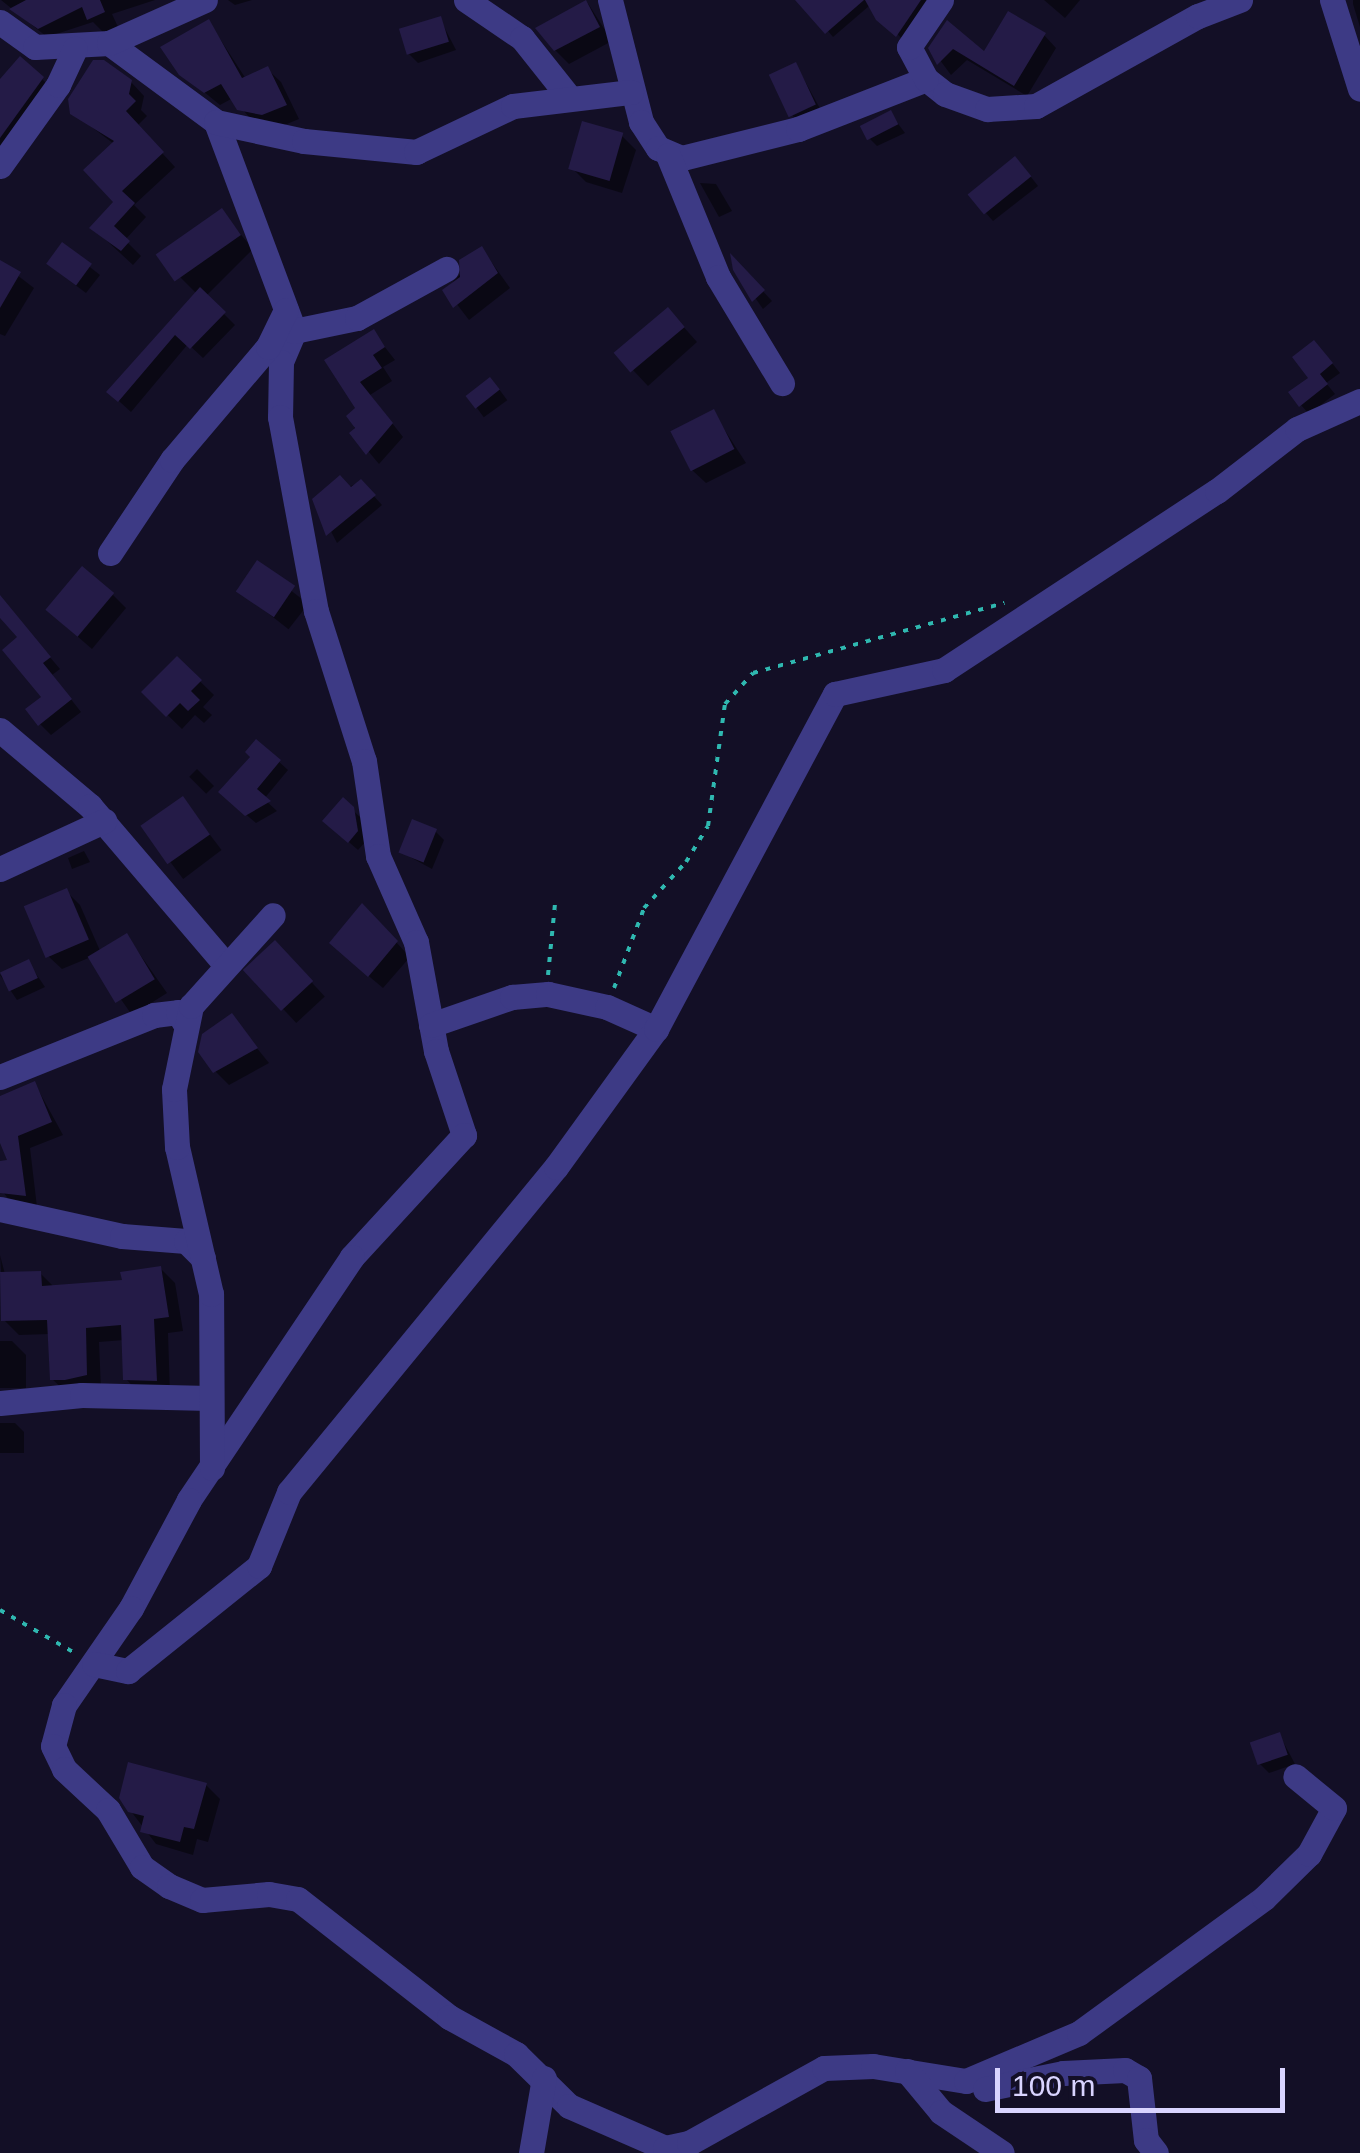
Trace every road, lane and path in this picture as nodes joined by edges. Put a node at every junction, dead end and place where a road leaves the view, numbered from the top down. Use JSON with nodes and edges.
{"nodes":[{"id":1,"x":205,"y":0,"type":"edge"},
{"id":2,"x":466,"y":0,"type":"edge"},
{"id":3,"x":610,"y":0,"type":"edge"},
{"id":4,"x":941,"y":0,"type":"edge"},
{"id":5,"x":1240,"y":0,"type":"edge"},
{"id":6,"x":1332,"y":0,"type":"edge"},
{"id":7,"x":0,"y":22,"type":"edge"},
{"id":8,"x":109,"y":43,"type":"junction"},
{"id":9,"x":75,"y":49,"type":"junction"},
{"id":10,"x":926,"y":80,"type":"junction"},
{"id":11,"x":1360,"y":89,"type":"edge"},
{"id":12,"x":631,"y":92,"type":"junction"},
{"id":13,"x":569,"y":97,"type":"junction"},
{"id":14,"x":216,"y":122,"type":"junction"},
{"id":15,"x":668,"y":155,"type":"junction"},
{"id":16,"x":0,"y":166,"type":"edge"},
{"id":17,"x":446,"y":270,"type":"dead end"},
{"id":18,"x":290,"y":320,"type":"junction"},
{"id":19,"x":782,"y":384,"type":"dead end"},
{"id":20,"x":1360,"y":401,"type":"edge"},
{"id":21,"x":110,"y":554,"type":"dead end"},
{"id":22,"x":1012,"y":601,"type":"dead end"},
{"id":23,"x":0,"y":730,"type":"edge"},
{"id":24,"x":104,"y":822,"type":"junction"},
{"id":25,"x":0,"y":870,"type":"edge"},
{"id":26,"x":556,"y":903,"type":"dead end"},
{"id":27,"x":273,"y":916,"type":"dead end"},
{"id":28,"x":226,"y":965,"type":"junction"},
{"id":29,"x":548,"y":994,"type":"junction"},
{"id":30,"x":607,"y":1007,"type":"junction"},
{"id":31,"x":184,"y":1022,"type":"junction"},
{"id":32,"x":431,"y":1024,"type":"junction"},
{"id":33,"x":656,"y":1029,"type":"junction"},
{"id":34,"x":0,"y":1077,"type":"edge"},
{"id":35,"x":0,"y":1210,"type":"edge"},
{"id":36,"x":204,"y":1258,"type":"junction"},
{"id":37,"x":209,"y":1398,"type":"junction"},
{"id":38,"x":0,"y":1402,"type":"edge"},
{"id":39,"x":212,"y":1468,"type":"junction"},
{"id":40,"x":0,"y":1610,"type":"edge"},
{"id":41,"x":94,"y":1664,"type":"junction"},
{"id":42,"x":1295,"y":1776,"type":"dead end"},
{"id":43,"x":907,"y":2071,"type":"junction"},
{"id":44,"x":544,"y":2078,"type":"junction"},
{"id":45,"x":531,"y":2153,"type":"edge"},
{"id":46,"x":1002,"y":2153,"type":"edge"},
{"id":47,"x":1156,"y":2153,"type":"edge"}],
"edges":[{"from":1,"to":8,"type":"street"},
{"from":2,"to":13,"type":"street"},
{"from":3,"to":12,"type":"street"},
{"from":4,"to":10,"type":"street"},
{"from":5,"to":10,"type":"street"},
{"from":6,"to":11,"type":"street"},
{"from":7,"to":9,"type":"street"},
{"from":8,"to":9,"type":"street"},
{"from":8,"to":14,"type":"street"},
{"from":9,"to":16,"type":"street"},
{"from":10,"to":15,"type":"street"},
{"from":12,"to":13,"type":"street"},
{"from":12,"to":15,"type":"street"},
{"from":13,"to":14,"type":"street"},
{"from":14,"to":18,"type":"street"},
{"from":15,"to":19,"type":"street"},
{"from":17,"to":18,"type":"street"},
{"from":18,"to":21,"type":"street"},
{"from":18,"to":32,"type":"street"},
{"from":20,"to":33,"type":"street"},
{"from":22,"to":30,"type":"path"},
{"from":23,"to":24,"type":"street"},
{"from":24,"to":25,"type":"street"},
{"from":24,"to":28,"type":"street"},
{"from":26,"to":29,"type":"path"},
{"from":27,"to":28,"type":"street"},
{"from":28,"to":31,"type":"street"},
{"from":29,"to":30,"type":"street"},
{"from":29,"to":32,"type":"street"},
{"from":30,"to":33,"type":"street"},
{"from":31,"to":34,"type":"street"},
{"from":31,"to":36,"type":"street"},
{"from":32,"to":39,"type":"street"},
{"from":33,"to":41,"type":"street"},
{"from":35,"to":36,"type":"street"},
{"from":36,"to":37,"type":"street"},
{"from":37,"to":38,"type":"street"},
{"from":37,"to":39,"type":"street"},
{"from":39,"to":41,"type":"street"},
{"from":40,"to":41,"type":"path"},
{"from":41,"to":44,"type":"street"},
{"from":42,"to":43,"type":"street"},
{"from":43,"to":44,"type":"street"},
{"from":43,"to":46,"type":"street"},
{"from":43,"to":47,"type":"street"},
{"from":44,"to":45,"type":"street"}]}
